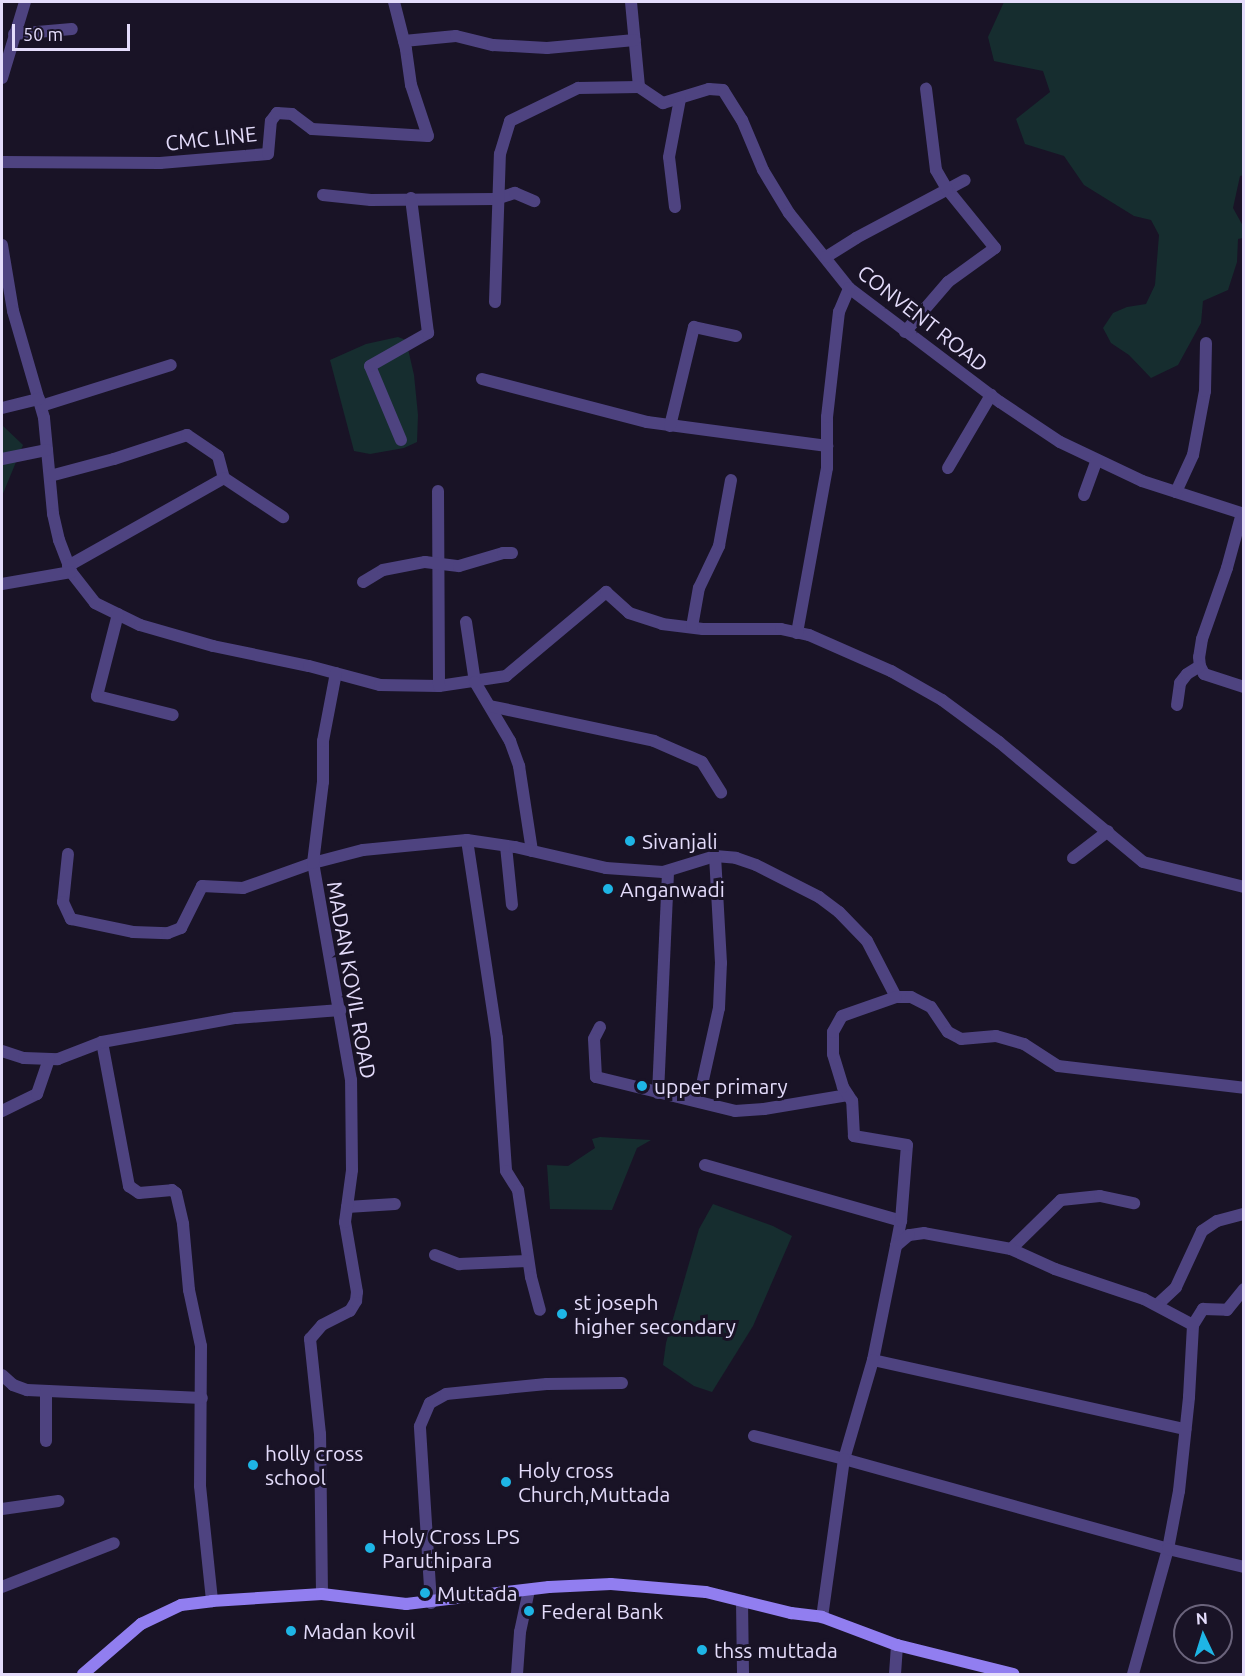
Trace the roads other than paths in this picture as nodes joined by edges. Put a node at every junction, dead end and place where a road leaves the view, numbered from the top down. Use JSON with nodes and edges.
{"nodes":[{"id":1,"x":25,"y":2,"type":"edge"},
{"id":2,"x":394,"y":2,"type":"edge"},
{"id":3,"x":631,"y":2,"type":"edge"},
{"id":4,"x":72,"y":29,"type":"dead end"},
{"id":5,"x":14,"y":34,"type":"junction"},
{"id":6,"x":635,"y":40,"type":"junction"},
{"id":7,"x":404,"y":41,"type":"junction"},
{"id":8,"x":2,"y":78,"type":"edge"},
{"id":9,"x":639,"y":87,"type":"junction"},
{"id":10,"x":926,"y":89,"type":"dead end"},
{"id":11,"x":680,"y":99,"type":"junction"},
{"id":12,"x":2,"y":162,"type":"edge"},
{"id":13,"x":965,"y":180,"type":"dead end"},
{"id":14,"x":947,"y":189,"type":"junction"},
{"id":15,"x":323,"y":195,"type":"dead end"},
{"id":16,"x":411,"y":198,"type":"junction"},
{"id":17,"x":496,"y":199,"type":"junction"},
{"id":18,"x":534,"y":201,"type":"dead end"},
{"id":19,"x":675,"y":207,"type":"dead end"},
{"id":20,"x":2,"y":245,"type":"edge"},
{"id":21,"x":826,"y":256,"type":"junction"},
{"id":22,"x":849,"y":288,"type":"junction"},
{"id":23,"x":495,"y":302,"type":"dead end"},
{"id":24,"x":905,"y":332,"type":"junction"},
{"id":25,"x":736,"y":336,"type":"dead end"},
{"id":26,"x":1206,"y":343,"type":"dead end"},
{"id":27,"x":171,"y":365,"type":"dead end"},
{"id":28,"x":482,"y":379,"type":"dead end"},
{"id":29,"x":991,"y":395,"type":"junction"},
{"id":30,"x":40,"y":402,"type":"junction"},
{"id":31,"x":2,"y":408,"type":"edge"},
{"id":32,"x":670,"y":426,"type":"junction"},
{"id":33,"x":401,"y":440,"type":"dead end"},
{"id":34,"x":827,"y":446,"type":"junction"},
{"id":35,"x":47,"y":450,"type":"junction"},
{"id":36,"x":2,"y":459,"type":"edge"},
{"id":37,"x":1097,"y":460,"type":"junction"},
{"id":38,"x":948,"y":468,"type":"dead end"},
{"id":39,"x":50,"y":476,"type":"junction"},
{"id":40,"x":224,"y":478,"type":"junction"},
{"id":41,"x":730,"y":480,"type":"dead end"},
{"id":42,"x":438,"y":491,"type":"dead end"},
{"id":43,"x":1176,"y":492,"type":"junction"},
{"id":44,"x":1084,"y":495,"type":"dead end"},
{"id":45,"x":1243,"y":513,"type":"edge"},
{"id":46,"x":283,"y":517,"type":"dead end"},
{"id":47,"x":512,"y":554,"type":"dead end"},
{"id":48,"x":438,"y":563,"type":"junction"},
{"id":49,"x":69,"y":569,"type":"junction"},
{"id":50,"x":363,"y":582,"type":"dead end"},
{"id":51,"x":2,"y":584,"type":"edge"},
{"id":52,"x":118,"y":614,"type":"junction"},
{"id":53,"x":466,"y":622,"type":"dead end"},
{"id":54,"x":692,"y":627,"type":"junction"},
{"id":55,"x":797,"y":633,"type":"junction"},
{"id":56,"x":1200,"y":666,"type":"junction"},
{"id":57,"x":336,"y":673,"type":"junction"},
{"id":58,"x":475,"y":682,"type":"junction"},
{"id":59,"x":439,"y":686,"type":"junction"},
{"id":60,"x":1244,"y":687,"type":"edge"},
{"id":61,"x":1177,"y":705,"type":"dead end"},
{"id":62,"x":490,"y":706,"type":"junction"},
{"id":63,"x":174,"y":715,"type":"dead end"},
{"id":64,"x":721,"y":792,"type":"dead end"},
{"id":65,"x":1108,"y":831,"type":"junction"},
{"id":66,"x":467,"y":840,"type":"junction"},
{"id":67,"x":506,"y":846,"type":"junction"},
{"id":68,"x":532,"y":851,"type":"junction"},
{"id":69,"x":69,"y":854,"type":"dead end"},
{"id":70,"x":715,"y":856,"type":"junction"},
{"id":71,"x":1073,"y":858,"type":"dead end"},
{"id":72,"x":313,"y":864,"type":"junction"},
{"id":73,"x":668,"y":871,"type":"junction"},
{"id":74,"x":1244,"y":887,"type":"edge"},
{"id":75,"x":512,"y":905,"type":"dead end"},
{"id":76,"x":896,"y":997,"type":"junction"},
{"id":77,"x":341,"y":1010,"type":"junction"},
{"id":78,"x":600,"y":1026,"type":"dead end"},
{"id":79,"x":102,"y":1042,"type":"junction"},
{"id":80,"x":2,"y":1051,"type":"edge"},
{"id":81,"x":49,"y":1059,"type":"junction"},
{"id":82,"x":703,"y":1080,"type":"dead end"},
{"id":83,"x":1244,"y":1088,"type":"edge"},
{"id":84,"x":658,"y":1093,"type":"junction"},
{"id":85,"x":848,"y":1095,"type":"junction"},
{"id":86,"x":2,"y":1111,"type":"edge"},
{"id":87,"x":705,"y":1165,"type":"dead end"},
{"id":88,"x":1134,"y":1203,"type":"dead end"},
{"id":89,"x":395,"y":1204,"type":"dead end"},
{"id":90,"x":347,"y":1207,"type":"junction"},
{"id":91,"x":1244,"y":1214,"type":"edge"},
{"id":92,"x":901,"y":1221,"type":"junction"},
{"id":93,"x":896,"y":1246,"type":"junction"},
{"id":94,"x":1011,"y":1249,"type":"junction"},
{"id":95,"x":435,"y":1255,"type":"dead end"},
{"id":96,"x":528,"y":1261,"type":"junction"},
{"id":97,"x":1244,"y":1289,"type":"edge"},
{"id":98,"x":1157,"y":1305,"type":"junction"},
{"id":99,"x":540,"y":1310,"type":"dead end"},
{"id":100,"x":1193,"y":1325,"type":"junction"},
{"id":101,"x":873,"y":1360,"type":"junction"},
{"id":102,"x":2,"y":1375,"type":"edge"},
{"id":103,"x":622,"y":1383,"type":"dead end"},
{"id":104,"x":46,"y":1392,"type":"junction"},
{"id":105,"x":202,"y":1398,"type":"junction"},
{"id":106,"x":1185,"y":1429,"type":"junction"},
{"id":107,"x":754,"y":1436,"type":"dead end"},
{"id":108,"x":46,"y":1441,"type":"dead end"},
{"id":109,"x":844,"y":1460,"type":"junction"},
{"id":110,"x":58,"y":1501,"type":"dead end"},
{"id":111,"x":2,"y":1509,"type":"edge"},
{"id":112,"x":114,"y":1542,"type":"dead end"},
{"id":113,"x":1168,"y":1549,"type":"junction"},
{"id":114,"x":1244,"y":1567,"type":"edge"},
{"id":115,"x":2,"y":1587,"type":"edge"},
{"id":116,"x":529,"y":1590,"type":"junction"},
{"id":117,"x":322,"y":1594,"type":"junction"},
{"id":118,"x":212,"y":1600,"type":"junction"},
{"id":119,"x":742,"y":1601,"type":"junction"},
{"id":120,"x":431,"y":1603,"type":"junction"},
{"id":121,"x":822,"y":1617,"type":"junction"},
{"id":122,"x":897,"y":1645,"type":"junction"},
{"id":123,"x":83,"y":1674,"type":"edge"},
{"id":124,"x":517,"y":1674,"type":"edge"},
{"id":125,"x":743,"y":1674,"type":"edge"},
{"id":126,"x":895,"y":1674,"type":"edge"},
{"id":127,"x":1013,"y":1674,"type":"edge"},
{"id":128,"x":1132,"y":1674,"type":"edge"}],
"edges":[{"from":1,"to":5,"type":"street"},
{"from":2,"to":7,"type":"street","name":"CMC LINE"},
{"from":3,"to":6,"type":"street"},
{"from":4,"to":5,"type":"street"},
{"from":5,"to":8,"type":"street"},
{"from":6,"to":7,"type":"street"},
{"from":6,"to":9,"type":"street"},
{"from":7,"to":12,"type":"street","name":"CMC LINE"},
{"from":9,"to":11,"type":"street","name":"CONVENT ROAD"},
{"from":9,"to":17,"type":"street"},
{"from":10,"to":14,"type":"street"},
{"from":11,"to":19,"type":"street"},
{"from":11,"to":21,"type":"street","name":"CONVENT ROAD"},
{"from":13,"to":14,"type":"street"},
{"from":14,"to":21,"type":"street"},
{"from":14,"to":24,"type":"street"},
{"from":15,"to":16,"type":"street"},
{"from":16,"to":17,"type":"street"},
{"from":16,"to":33,"type":"street"},
{"from":17,"to":18,"type":"street"},
{"from":17,"to":23,"type":"street"},
{"from":20,"to":30,"type":"street"},
{"from":21,"to":22,"type":"street","name":"CONVENT ROAD"},
{"from":22,"to":24,"type":"street","name":"CONVENT ROAD"},
{"from":22,"to":34,"type":"street"},
{"from":24,"to":29,"type":"street","name":"CONVENT ROAD"},
{"from":25,"to":32,"type":"street"},
{"from":26,"to":43,"type":"street"},
{"from":27,"to":30,"type":"street"},
{"from":28,"to":32,"type":"street"},
{"from":29,"to":37,"type":"street","name":"CONVENT ROAD"},
{"from":29,"to":38,"type":"street"},
{"from":30,"to":31,"type":"street"},
{"from":30,"to":35,"type":"street"},
{"from":32,"to":34,"type":"street"},
{"from":34,"to":55,"type":"street"},
{"from":35,"to":36,"type":"street"},
{"from":35,"to":39,"type":"street"},
{"from":37,"to":43,"type":"street","name":"CONVENT ROAD"},
{"from":37,"to":44,"type":"street"},
{"from":39,"to":40,"type":"street"},
{"from":39,"to":49,"type":"street"},
{"from":40,"to":46,"type":"street"},
{"from":40,"to":49,"type":"street"},
{"from":41,"to":54,"type":"street"},
{"from":42,"to":48,"type":"street"},
{"from":43,"to":45,"type":"street","name":"CONVENT ROAD"},
{"from":45,"to":56,"type":"street"},
{"from":47,"to":48,"type":"street"},
{"from":48,"to":50,"type":"street"},
{"from":48,"to":59,"type":"street"},
{"from":49,"to":51,"type":"street"},
{"from":49,"to":52,"type":"street"},
{"from":52,"to":57,"type":"street"},
{"from":52,"to":63,"type":"street"},
{"from":53,"to":58,"type":"street"},
{"from":54,"to":55,"type":"street"},
{"from":54,"to":58,"type":"street"},
{"from":55,"to":65,"type":"street"},
{"from":56,"to":60,"type":"street"},
{"from":56,"to":61,"type":"street"},
{"from":57,"to":59,"type":"street"},
{"from":57,"to":72,"type":"street","name":"MADAN KOVIL ROAD"},
{"from":58,"to":59,"type":"street"},
{"from":58,"to":62,"type":"street"},
{"from":62,"to":64,"type":"street"},
{"from":62,"to":68,"type":"street"},
{"from":65,"to":71,"type":"street"},
{"from":65,"to":74,"type":"street"},
{"from":66,"to":67,"type":"street"},
{"from":66,"to":72,"type":"street"},
{"from":66,"to":96,"type":"street"},
{"from":67,"to":68,"type":"street"},
{"from":67,"to":75,"type":"street"},
{"from":68,"to":73,"type":"street"},
{"from":69,"to":72,"type":"street"},
{"from":70,"to":73,"type":"street"},
{"from":70,"to":76,"type":"street"},
{"from":70,"to":82,"type":"street"},
{"from":72,"to":77,"type":"street","name":"MADAN KOVIL ROAD"},
{"from":73,"to":84,"type":"street"},
{"from":76,"to":83,"type":"street"},
{"from":76,"to":85,"type":"street"},
{"from":77,"to":79,"type":"street"},
{"from":77,"to":90,"type":"street","name":"MADAN KOVIL ROAD"},
{"from":78,"to":84,"type":"street"},
{"from":79,"to":81,"type":"street"},
{"from":79,"to":105,"type":"street"},
{"from":80,"to":81,"type":"street"},
{"from":81,"to":86,"type":"street"},
{"from":84,"to":85,"type":"street"},
{"from":85,"to":92,"type":"street"},
{"from":87,"to":92,"type":"street"},
{"from":88,"to":94,"type":"street"},
{"from":89,"to":90,"type":"street"},
{"from":90,"to":117,"type":"street","name":"MADAN KOVIL ROAD"},
{"from":91,"to":98,"type":"street"},
{"from":92,"to":93,"type":"street"},
{"from":93,"to":94,"type":"street"},
{"from":93,"to":101,"type":"street"},
{"from":94,"to":98,"type":"street"},
{"from":95,"to":96,"type":"street"},
{"from":96,"to":99,"type":"street"},
{"from":97,"to":100,"type":"street"},
{"from":98,"to":100,"type":"street"},
{"from":100,"to":106,"type":"street"},
{"from":101,"to":106,"type":"street"},
{"from":101,"to":109,"type":"street"},
{"from":102,"to":104,"type":"street"},
{"from":103,"to":120,"type":"street"},
{"from":104,"to":105,"type":"street"},
{"from":104,"to":108,"type":"street"},
{"from":105,"to":118,"type":"street"},
{"from":106,"to":113,"type":"street"},
{"from":107,"to":109,"type":"street"},
{"from":109,"to":113,"type":"street"},
{"from":109,"to":121,"type":"street"},
{"from":110,"to":111,"type":"street"},
{"from":112,"to":115,"type":"street"},
{"from":113,"to":114,"type":"street"},
{"from":113,"to":128,"type":"street"},
{"from":116,"to":119,"type":"main road"},
{"from":116,"to":120,"type":"main road"},
{"from":116,"to":124,"type":"street"},
{"from":117,"to":118,"type":"main road"},
{"from":117,"to":120,"type":"main road"},
{"from":118,"to":123,"type":"main road"},
{"from":119,"to":121,"type":"main road"},
{"from":119,"to":125,"type":"street"},
{"from":121,"to":122,"type":"main road"},
{"from":122,"to":126,"type":"street"},
{"from":122,"to":127,"type":"main road"}]}
